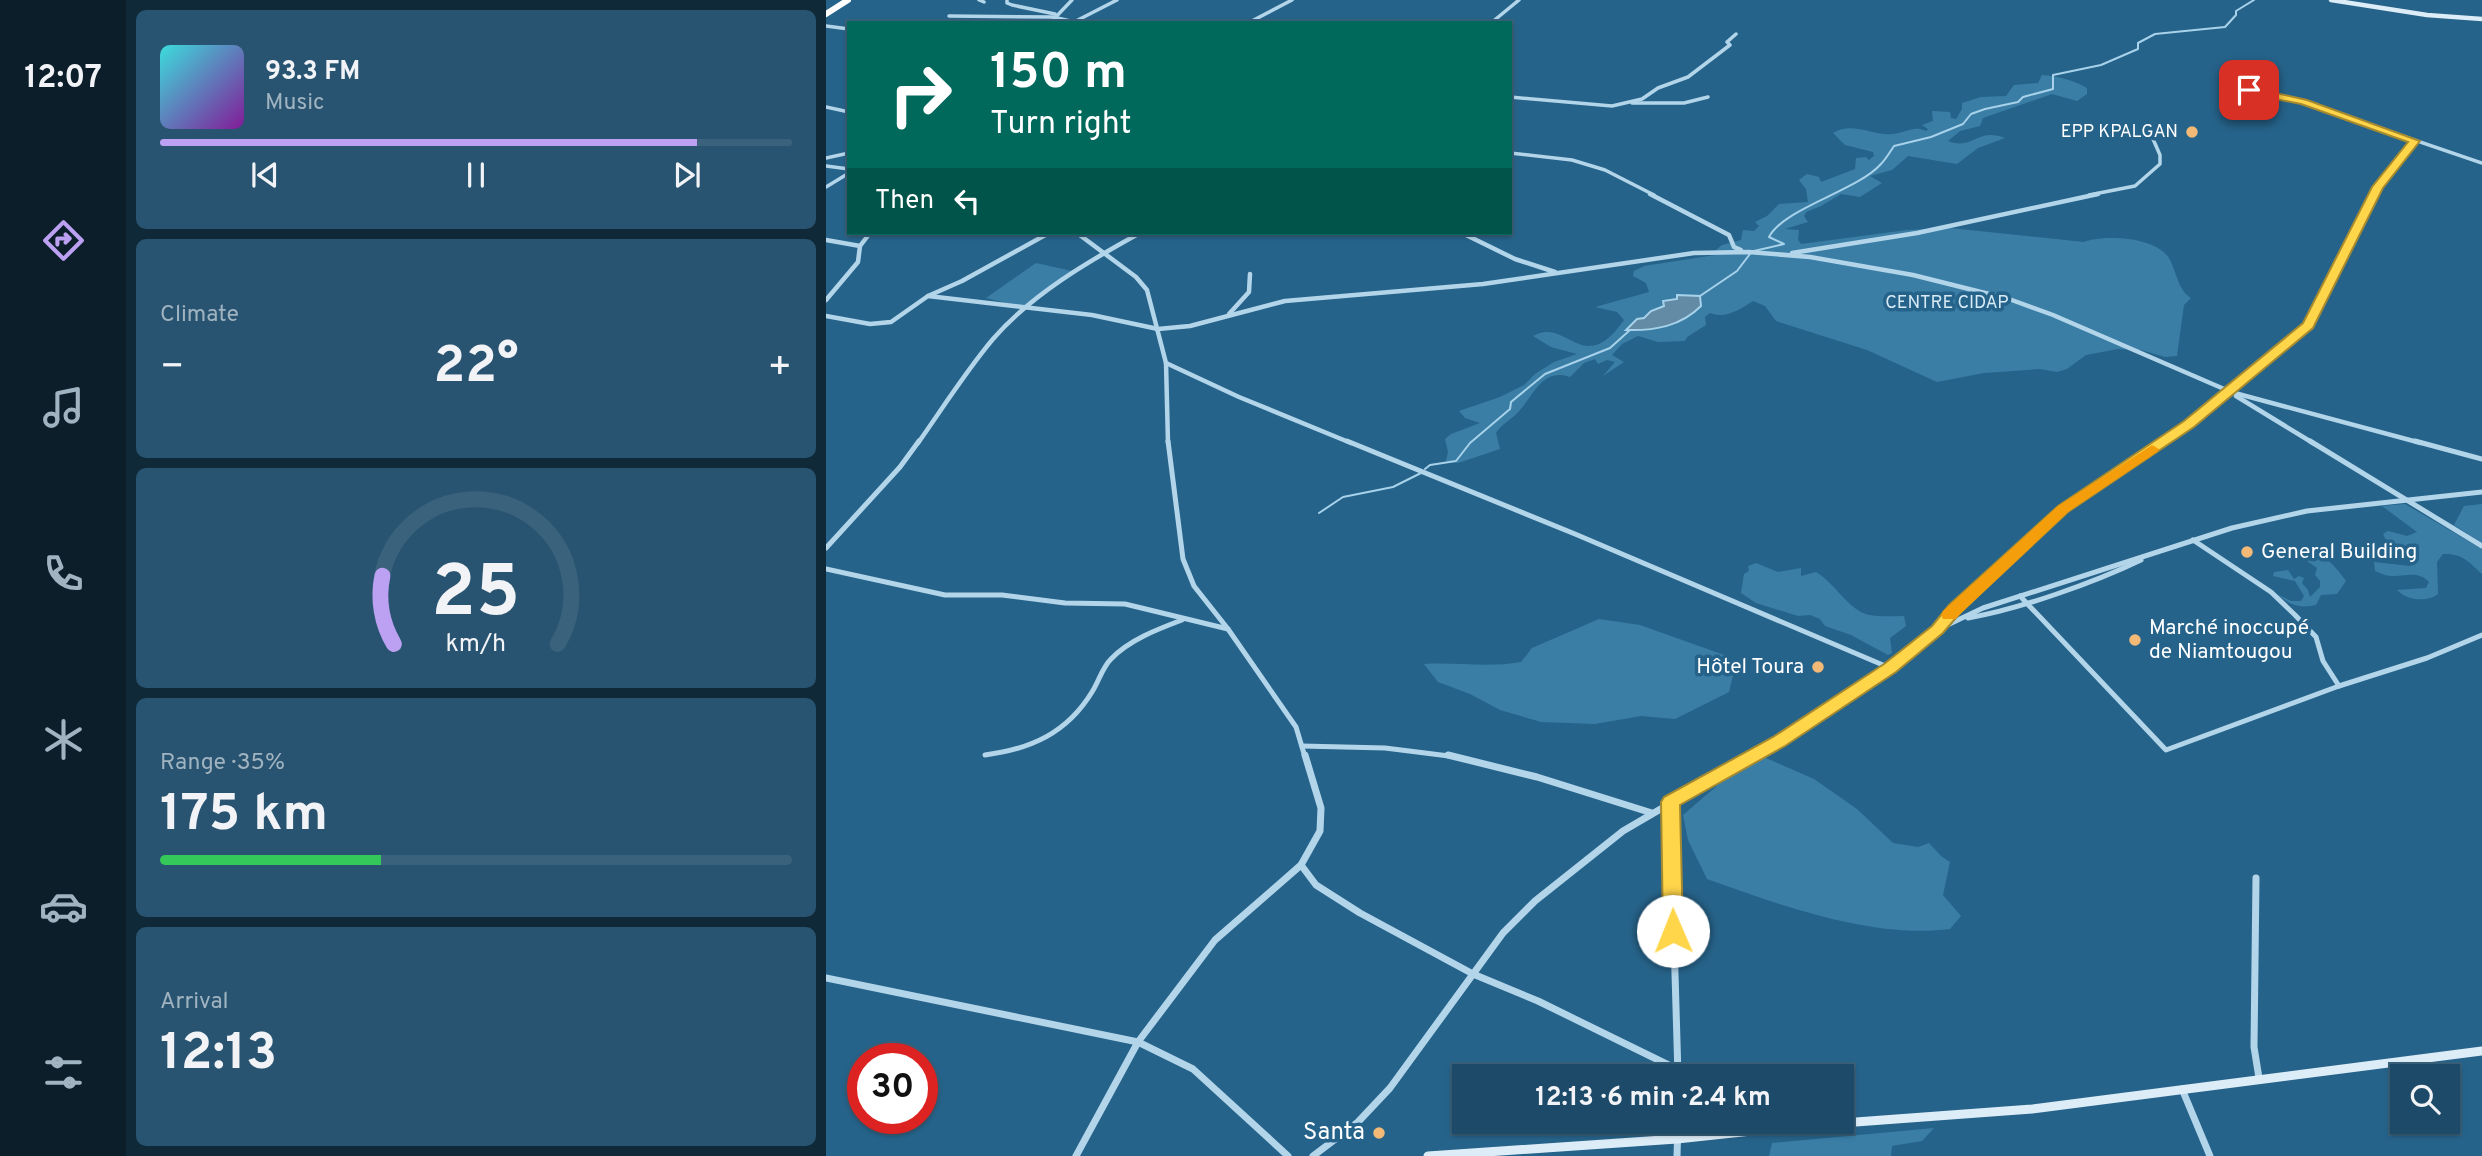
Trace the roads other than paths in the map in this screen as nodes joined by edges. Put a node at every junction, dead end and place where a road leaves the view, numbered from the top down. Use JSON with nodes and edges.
{"nodes":[{"id":1,"x":848,"y":0,"type":"edge"},
{"id":2,"x":979,"y":0,"type":"edge"},
{"id":3,"x":999,"y":0,"type":"edge"},
{"id":4,"x":1072,"y":0,"type":"edge"},
{"id":5,"x":1117,"y":0,"type":"edge"},
{"id":6,"x":1292,"y":0,"type":"edge"},
{"id":7,"x":1519,"y":0,"type":"edge"},
{"id":8,"x":2331,"y":0,"type":"edge"},
{"id":9,"x":984,"y":2,"type":"dead end"},
{"id":10,"x":1007,"y":2,"type":"edge"},
{"id":11,"x":826,"y":14,"type":"edge"},
{"id":12,"x":949,"y":16,"type":"dead end"},
{"id":13,"x":1056,"y":16,"type":"junction"},
{"id":14,"x":2482,"y":19,"type":"edge"},
{"id":15,"x":1051,"y":21,"type":"edge"},
{"id":16,"x":1073,"y":21,"type":"edge"},
{"id":17,"x":1078,"y":21,"type":"edge"},
{"id":18,"x":1252,"y":21,"type":"edge"},
{"id":19,"x":1493,"y":21,"type":"edge"},
{"id":20,"x":826,"y":26,"type":"edge"},
{"id":21,"x":847,"y":29,"type":"edge"},
{"id":22,"x":1737,"y":34,"type":"dead end"},
{"id":23,"x":2222,"y":85,"type":"dead end"},
{"id":24,"x":1512,"y":97,"type":"edge"},
{"id":25,"x":1708,"y":97,"type":"dead end"},
{"id":26,"x":1626,"y":103,"type":"junction"},
{"id":27,"x":826,"y":107,"type":"edge"},
{"id":28,"x":847,"y":112,"type":"edge"},
{"id":29,"x":2168,"y":125,"type":"dead end"},
{"id":30,"x":2415,"y":141,"type":"junction"},
{"id":31,"x":847,"y":153,"type":"edge"},
{"id":32,"x":1512,"y":153,"type":"edge"},
{"id":33,"x":826,"y":158,"type":"edge"},
{"id":34,"x":2482,"y":163,"type":"edge"},
{"id":35,"x":826,"y":166,"type":"edge"},
{"id":36,"x":847,"y":171,"type":"edge"},
{"id":37,"x":847,"y":172,"type":"edge"},
{"id":38,"x":826,"y":187,"type":"edge"},
{"id":39,"x":868,"y":235,"type":"edge"},
{"id":40,"x":1045,"y":235,"type":"edge"},
{"id":41,"x":1080,"y":235,"type":"edge"},
{"id":42,"x":1136,"y":235,"type":"edge"},
{"id":43,"x":1466,"y":235,"type":"edge"},
{"id":44,"x":826,"y":240,"type":"edge"},
{"id":45,"x":860,"y":246,"type":"junction"},
{"id":46,"x":1746,"y":252,"type":"junction"},
{"id":47,"x":1104,"y":253,"type":"junction"},
{"id":48,"x":1785,"y":254,"type":"junction"},
{"id":49,"x":1558,"y":273,"type":"junction"},
{"id":50,"x":1250,"y":274,"type":"dead end"},
{"id":51,"x":928,"y":296,"type":"junction"},
{"id":52,"x":826,"y":300,"type":"edge"},
{"id":53,"x":1024,"y":308,"type":"junction"},
{"id":54,"x":1229,"y":314,"type":"junction"},
{"id":55,"x":826,"y":316,"type":"edge"},
{"id":56,"x":1158,"y":329,"type":"junction"},
{"id":57,"x":1166,"y":363,"type":"junction"},
{"id":58,"x":2231,"y":392,"type":"junction"},
{"id":59,"x":2482,"y":459,"type":"edge"},
{"id":60,"x":2482,"y":492,"type":"edge"},
{"id":61,"x":2406,"y":501,"type":"junction"},
{"id":62,"x":2193,"y":540,"type":"junction"},
{"id":63,"x":2482,"y":546,"type":"edge"},
{"id":64,"x":826,"y":548,"type":"edge"},
{"id":65,"x":2145,"y":558,"type":"junction"},
{"id":66,"x":2110,"y":565,"type":"junction"},
{"id":67,"x":826,"y":569,"type":"edge"},
{"id":68,"x":2116,"y":572,"type":"junction"},
{"id":69,"x":2072,"y":579,"type":"junction"},
{"id":70,"x":2078,"y":584,"type":"junction"},
{"id":71,"x":2020,"y":596,"type":"junction"},
{"id":72,"x":2026,"y":602,"type":"junction"},
{"id":73,"x":1961,"y":619,"type":"junction"},
{"id":74,"x":1182,"y":620,"type":"junction"},
{"id":75,"x":1228,"y":629,"type":"junction"},
{"id":76,"x":1937,"y":629,"type":"junction"},
{"id":77,"x":2482,"y":635,"type":"edge"},
{"id":78,"x":1890,"y":668,"type":"junction"},
{"id":79,"x":2339,"y":685,"type":"junction"},
{"id":80,"x":1302,"y":746,"type":"junction"},
{"id":81,"x":985,"y":755,"type":"dead end"},
{"id":82,"x":1670,"y":802,"type":"junction"},
{"id":83,"x":1652,"y":813,"type":"junction"},
{"id":84,"x":1301,"y":865,"type":"junction"},
{"id":85,"x":2256,"y":878,"type":"dead end"},
{"id":86,"x":1473,"y":974,"type":"junction"},
{"id":87,"x":826,"y":978,"type":"edge"},
{"id":88,"x":1138,"y":1042,"type":"junction"},
{"id":89,"x":2482,"y":1051,"type":"edge"},
{"id":90,"x":1660,"y":1064,"type":"edge"},
{"id":91,"x":1678,"y":1064,"type":"edge"},
{"id":92,"x":2259,"y":1078,"type":"junction"},
{"id":93,"x":2182,"y":1089,"type":"junction"},
{"id":94,"x":1854,"y":1122,"type":"edge"},
{"id":95,"x":1677,"y":1134,"type":"edge"},
{"id":96,"x":1723,"y":1134,"type":"edge"},
{"id":97,"x":1677,"y":1139,"type":"junction"},
{"id":98,"x":1076,"y":1156,"type":"edge"},
{"id":99,"x":1288,"y":1156,"type":"edge"},
{"id":100,"x":1313,"y":1156,"type":"edge"},
{"id":101,"x":1428,"y":1156,"type":"edge"},
{"id":102,"x":1677,"y":1156,"type":"edge"},
{"id":103,"x":2210,"y":1156,"type":"edge"}],
"edges":[{"from":1,"to":11,"type":"highway"},
{"from":2,"to":9,"type":"street"},
{"from":3,"to":10,"type":"street"},
{"from":4,"to":13,"type":"street"},
{"from":5,"to":17,"type":"street"},
{"from":6,"to":18,"type":"street"},
{"from":7,"to":19,"type":"street"},
{"from":8,"to":14,"type":"main road"},
{"from":10,"to":13,"type":"street"},
{"from":12,"to":13,"type":"street"},
{"from":13,"to":15,"type":"street"},
{"from":13,"to":16,"type":"street"},
{"from":20,"to":21,"type":"street"},
{"from":22,"to":26,"type":"street"},
{"from":23,"to":30,"type":"street"},
{"from":24,"to":26,"type":"street"},
{"from":25,"to":26,"type":"street"},
{"from":27,"to":28,"type":"street"},
{"from":29,"to":48,"type":"street"},
{"from":30,"to":34,"type":"street"},
{"from":30,"to":58,"type":"street"},
{"from":31,"to":33,"type":"street"},
{"from":32,"to":46,"type":"street"},
{"from":35,"to":36,"type":"street"},
{"from":37,"to":38,"type":"street"},
{"from":39,"to":45,"type":"street"},
{"from":40,"to":51,"type":"street"},
{"from":41,"to":47,"type":"street"},
{"from":42,"to":47,"type":"street"},
{"from":43,"to":49,"type":"street"},
{"from":44,"to":45,"type":"street"},
{"from":45,"to":52,"type":"street"},
{"from":46,"to":48,"type":"street"},
{"from":46,"to":49,"type":"street"},
{"from":47,"to":53,"type":"street"},
{"from":47,"to":56,"type":"street"},
{"from":48,"to":58,"type":"street"},
{"from":49,"to":54,"type":"street"},
{"from":50,"to":54,"type":"street"},
{"from":51,"to":53,"type":"street"},
{"from":51,"to":55,"type":"street"},
{"from":53,"to":56,"type":"street"},
{"from":53,"to":64,"type":"street"},
{"from":54,"to":56,"type":"street"},
{"from":56,"to":57,"type":"street"},
{"from":57,"to":75,"type":"street"},
{"from":57,"to":78,"type":"street"},
{"from":58,"to":59,"type":"street"},
{"from":58,"to":61,"type":"street"},
{"from":58,"to":76,"type":"street"},
{"from":60,"to":61,"type":"street"},
{"from":61,"to":62,"type":"street"},
{"from":61,"to":63,"type":"street"},
{"from":62,"to":65,"type":"street"},
{"from":62,"to":79,"type":"street"},
{"from":65,"to":66,"type":"street"},
{"from":65,"to":68,"type":"street"},
{"from":66,"to":68,"type":"street"},
{"from":66,"to":69,"type":"street"},
{"from":67,"to":74,"type":"street"},
{"from":68,"to":70,"type":"street"},
{"from":69,"to":70,"type":"street"},
{"from":69,"to":71,"type":"street"},
{"from":70,"to":72,"type":"street"},
{"from":71,"to":72,"type":"street"},
{"from":71,"to":73,"type":"street"},
{"from":72,"to":73,"type":"street"},
{"from":72,"to":79,"type":"street"},
{"from":73,"to":76,"type":"street"},
{"from":74,"to":75,"type":"street"},
{"from":74,"to":81,"type":"street"},
{"from":75,"to":80,"type":"street"},
{"from":76,"to":78,"type":"street"},
{"from":77,"to":79,"type":"street"},
{"from":78,"to":82,"type":"street"},
{"from":80,"to":83,"type":"street"},
{"from":80,"to":84,"type":"street"},
{"from":82,"to":83,"type":"street"},
{"from":82,"to":91,"type":"street"},
{"from":83,"to":86,"type":"street"},
{"from":84,"to":86,"type":"street"},
{"from":84,"to":88,"type":"street"},
{"from":85,"to":92,"type":"street"},
{"from":86,"to":90,"type":"street"},
{"from":86,"to":100,"type":"street"},
{"from":87,"to":88,"type":"street"},
{"from":88,"to":98,"type":"street"},
{"from":88,"to":99,"type":"street"},
{"from":89,"to":92,"type":"main road"},
{"from":92,"to":93,"type":"main road"},
{"from":93,"to":94,"type":"main road"},
{"from":93,"to":103,"type":"street"},
{"from":95,"to":97,"type":"street"},
{"from":96,"to":97,"type":"main road"},
{"from":97,"to":101,"type":"main road"},
{"from":97,"to":102,"type":"street"}]}
